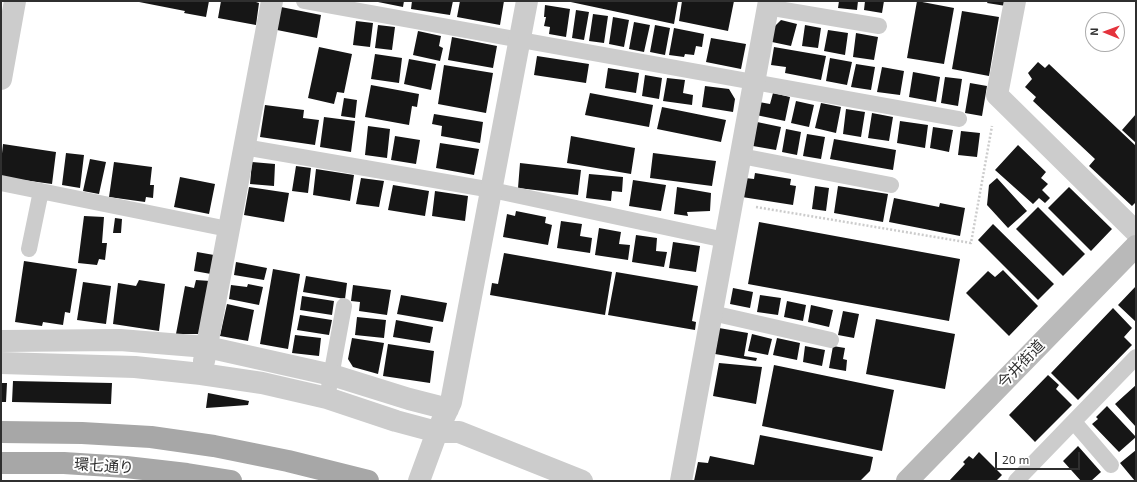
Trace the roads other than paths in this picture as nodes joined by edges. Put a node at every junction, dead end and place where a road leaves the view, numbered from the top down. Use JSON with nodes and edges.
{"nodes":[{"id":1,"x":14,"y":1,"type":"edge"},
{"id":2,"x":272,"y":1,"type":"edge"},
{"id":3,"x":304,"y":1,"type":"edge"},
{"id":4,"x":527,"y":1,"type":"edge"},
{"id":5,"x":1015,"y":1,"type":"edge"},
{"id":6,"x":768,"y":4,"type":"edge"},
{"id":7,"x":878,"y":26,"type":"dead end"},
{"id":8,"x":520,"y":40,"type":"junction"},
{"id":9,"x":1,"y":79,"type":"edge"},
{"id":10,"x":754,"y":82,"type":"junction"},
{"id":11,"x":960,"y":119,"type":"dead end"},
{"id":12,"x":244,"y":147,"type":"junction"},
{"id":13,"x":741,"y":156,"type":"junction"},
{"id":14,"x":1,"y":183,"type":"edge"},
{"id":15,"x":891,"y":185,"type":"dead end"},
{"id":16,"x":492,"y":190,"type":"junction"},
{"id":17,"x":41,"y":191,"type":"junction"},
{"id":18,"x":228,"y":229,"type":"junction"},
{"id":19,"x":1136,"y":232,"type":"edge"},
{"id":20,"x":725,"y":240,"type":"junction"},
{"id":21,"x":1136,"y":246,"type":"edge"},
{"id":22,"x":28,"y":249,"type":"dead end"},
{"id":23,"x":344,"y":306,"type":"dead end"},
{"id":24,"x":712,"y":313,"type":"junction"},
{"id":25,"x":831,"y":340,"type":"dead end"},
{"id":26,"x":1,"y":341,"type":"edge"},
{"id":27,"x":207,"y":347,"type":"junction"},
{"id":28,"x":1136,"y":357,"type":"edge"},
{"id":29,"x":1,"y":363,"type":"edge"},
{"id":30,"x":201,"y":374,"type":"junction"},
{"id":31,"x":332,"y":375,"type":"junction"},
{"id":32,"x":328,"y":398,"type":"junction"},
{"id":33,"x":448,"y":409,"type":"junction"},
{"id":34,"x":1074,"y":422,"type":"junction"},
{"id":35,"x":1,"y":432,"type":"edge"},
{"id":36,"x":437,"y":432,"type":"junction"},
{"id":37,"x":1,"y":463,"type":"edge"},
{"id":38,"x":1111,"y":465,"type":"dead end"},
{"id":39,"x":231,"y":481,"type":"edge"},
{"id":40,"x":368,"y":481,"type":"edge"},
{"id":41,"x":419,"y":481,"type":"edge"},
{"id":42,"x":582,"y":481,"type":"edge"},
{"id":43,"x":681,"y":481,"type":"edge"},
{"id":44,"x":907,"y":481,"type":"edge"},
{"id":45,"x":1016,"y":481,"type":"edge"}],
"edges":[{"from":1,"to":9,"type":"street"},
{"from":2,"to":12,"type":"street"},
{"from":3,"to":8,"type":"lane"},
{"from":4,"to":8,"type":"street"},
{"from":5,"to":19,"type":"street"},
{"from":6,"to":7,"type":"lane"},
{"from":6,"to":10,"type":"street"},
{"from":8,"to":10,"type":"lane"},
{"from":8,"to":16,"type":"street"},
{"from":10,"to":11,"type":"lane"},
{"from":10,"to":13,"type":"street"},
{"from":12,"to":16,"type":"lane"},
{"from":12,"to":18,"type":"street"},
{"from":13,"to":15,"type":"lane"},
{"from":13,"to":20,"type":"street"},
{"from":14,"to":17,"type":"lane"},
{"from":16,"to":20,"type":"lane"},
{"from":16,"to":33,"type":"street"},
{"from":17,"to":18,"type":"lane"},
{"from":17,"to":22,"type":"lane"},
{"from":18,"to":27,"type":"street"},
{"from":20,"to":24,"type":"street"},
{"from":21,"to":44,"type":"street","name":"今井街道"},
{"from":23,"to":31,"type":"lane"},
{"from":24,"to":25,"type":"lane"},
{"from":24,"to":43,"type":"street"},
{"from":26,"to":27,"type":"street"},
{"from":27,"to":30,"type":"street"},
{"from":27,"to":31,"type":"street"},
{"from":28,"to":34,"type":"lane"},
{"from":29,"to":30,"type":"street"},
{"from":30,"to":32,"type":"street"},
{"from":31,"to":32,"type":"lane"},
{"from":31,"to":33,"type":"street"},
{"from":32,"to":36,"type":"street"},
{"from":33,"to":36,"type":"street"},
{"from":34,"to":38,"type":"lane"},
{"from":34,"to":45,"type":"lane"},
{"from":35,"to":40,"type":"main road"},
{"from":36,"to":41,"type":"street"},
{"from":36,"to":42,"type":"street"},
{"from":37,"to":39,"type":"main road","name":"環七通り"}]}
